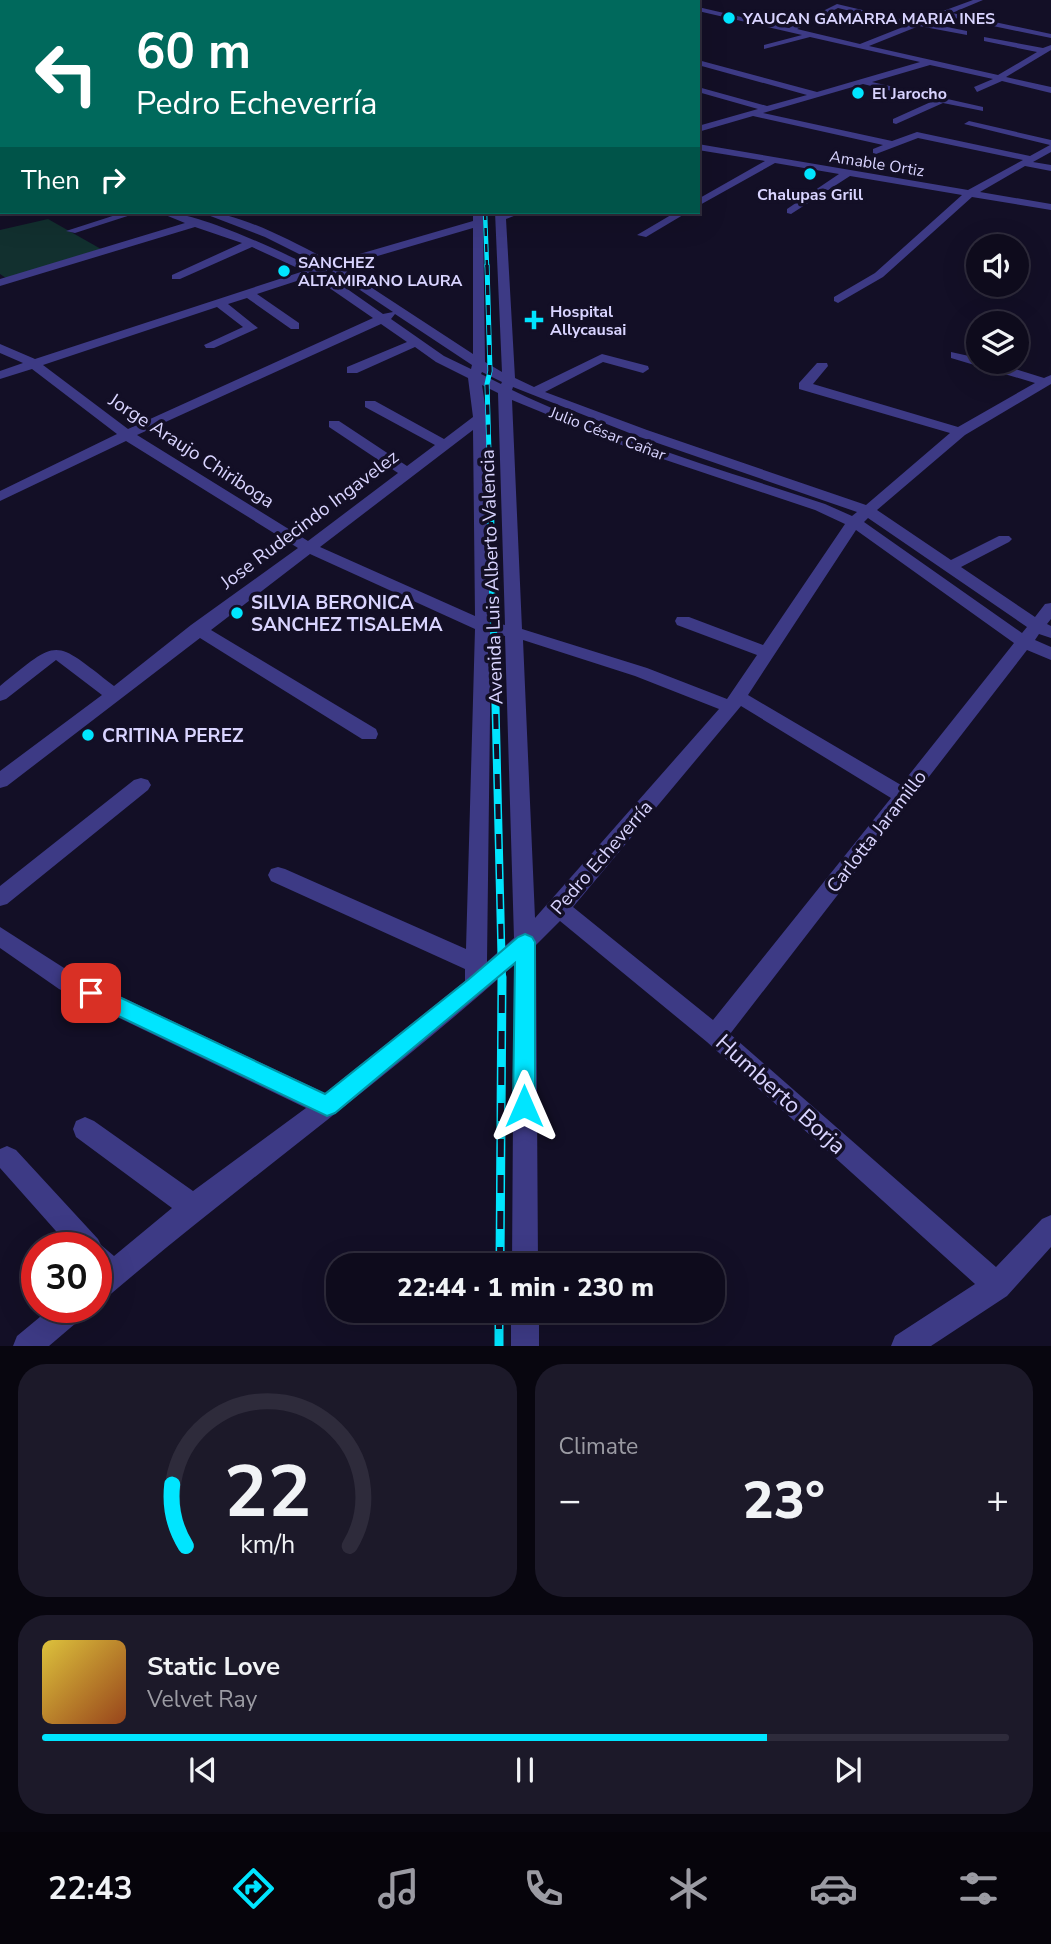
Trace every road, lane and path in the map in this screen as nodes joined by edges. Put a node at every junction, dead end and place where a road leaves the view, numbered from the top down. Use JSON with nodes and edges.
{"nodes":[{"id":1,"x":979,"y":0,"type":"edge"},
{"id":2,"x":700,"y":10,"type":"edge"},
{"id":3,"x":942,"y":13,"type":"junction"},
{"id":4,"x":726,"y":16,"type":"junction"},
{"id":5,"x":707,"y":21,"type":"dead end"},
{"id":6,"x":915,"y":24,"type":"junction"},
{"id":7,"x":790,"y":30,"type":"junction"},
{"id":8,"x":964,"y":33,"type":"dead end"},
{"id":9,"x":810,"y":35,"type":"junction"},
{"id":10,"x":1051,"y":36,"type":"edge"},
{"id":11,"x":987,"y":39,"type":"dead end"},
{"id":12,"x":861,"y":46,"type":"junction"},
{"id":13,"x":768,"y":47,"type":"dead end"},
{"id":14,"x":1048,"y":49,"type":"edge"},
{"id":15,"x":930,"y":62,"type":"junction"},
{"id":16,"x":700,"y":63,"type":"edge"},
{"id":17,"x":1000,"y":78,"type":"junction"},
{"id":18,"x":863,"y":82,"type":"junction"},
{"id":19,"x":820,"y":83,"type":"dead end"},
{"id":20,"x":838,"y":89,"type":"junction"},
{"id":21,"x":977,"y":89,"type":"dead end"},
{"id":22,"x":700,"y":90,"type":"edge"},
{"id":23,"x":1050,"y":90,"type":"edge"},
{"id":24,"x":818,"y":95,"type":"junction"},
{"id":25,"x":1033,"y":97,"type":"dead end"},
{"id":26,"x":942,"y":100,"type":"junction"},
{"id":27,"x":767,"y":109,"type":"junction"},
{"id":28,"x":751,"y":114,"type":"junction"},
{"id":29,"x":896,"y":121,"type":"dead end"},
{"id":30,"x":700,"y":128,"type":"edge"},
{"id":31,"x":892,"y":144,"type":"junction"},
{"id":32,"x":1051,"y":145,"type":"edge"},
{"id":33,"x":700,"y":147,"type":"edge"},
{"id":34,"x":876,"y":151,"type":"dead end"},
{"id":35,"x":772,"y":161,"type":"junction"},
{"id":36,"x":1028,"y":161,"type":"junction"},
{"id":37,"x":1051,"y":169,"type":"edge"},
{"id":38,"x":846,"y":174,"type":"junction"},
{"id":39,"x":970,"y":193,"type":"junction"},
{"id":40,"x":700,"y":202,"type":"edge"},
{"id":41,"x":1051,"y":207,"type":"edge"},
{"id":42,"x":791,"y":211,"type":"dead end"},
{"id":43,"x":128,"y":214,"type":"edge"},
{"id":44,"x":169,"y":214,"type":"edge"},
{"id":45,"x":213,"y":214,"type":"edge"},
{"id":46,"x":500,"y":214,"type":"edge"},
{"id":47,"x":679,"y":214,"type":"edge"},
{"id":48,"x":478,"y":217,"type":"edge"},
{"id":49,"x":197,"y":223,"type":"junction"},
{"id":50,"x":71,"y":230,"type":"dead end"},
{"id":51,"x":642,"y":235,"type":"dead end"},
{"id":52,"x":252,"y":243,"type":"junction"},
{"id":53,"x":331,"y":266,"type":"junction"},
{"id":54,"x":313,"y":271,"type":"junction"},
{"id":55,"x":176,"y":277,"type":"dead end"},
{"id":56,"x":0,"y":283,"type":"edge"},
{"id":57,"x":248,"y":293,"type":"junction"},
{"id":58,"x":838,"y":299,"type":"dead end"},
{"id":59,"x":219,"y":303,"type":"junction"},
{"id":60,"x":400,"y":312,"type":"junction"},
{"id":61,"x":381,"y":319,"type":"junction"},
{"id":62,"x":295,"y":326,"type":"dead end"},
{"id":63,"x":415,"y":343,"type":"junction"},
{"id":64,"x":210,"y":345,"type":"dead end"},
{"id":65,"x":0,"y":348,"type":"edge"},
{"id":66,"x":955,"y":355,"type":"dead end"},
{"id":67,"x":966,"y":358,"type":"edge"},
{"id":68,"x":32,"y":363,"type":"junction"},
{"id":69,"x":822,"y":366,"type":"dead end"},
{"id":70,"x":643,"y":369,"type":"dead end"},
{"id":71,"x":352,"y":370,"type":"dead end"},
{"id":72,"x":477,"y":371,"type":"junction"},
{"id":73,"x":1025,"y":374,"type":"edge"},
{"id":74,"x":0,"y":375,"type":"edge"},
{"id":75,"x":1048,"y":380,"type":"edge"},
{"id":76,"x":507,"y":386,"type":"junction"},
{"id":77,"x":534,"y":392,"type":"junction"},
{"id":78,"x":370,"y":404,"type":"dead end"},
{"id":79,"x":480,"y":418,"type":"junction"},
{"id":80,"x":334,"y":424,"type":"dead end"},
{"id":81,"x":960,"y":432,"type":"junction"},
{"id":82,"x":127,"y":435,"type":"junction"},
{"id":83,"x":445,"y":445,"type":"junction"},
{"id":84,"x":406,"y":472,"type":"junction"},
{"id":85,"x":0,"y":497,"type":"edge"},
{"id":86,"x":860,"y":516,"type":"junction"},
{"id":87,"x":1004,"y":539,"type":"dead end"},
{"id":88,"x":309,"y":548,"type":"junction"},
{"id":89,"x":950,"y":567,"type":"junction"},
{"id":90,"x":1051,"y":608,"type":"edge"},
{"id":91,"x":683,"y":621,"type":"dead end"},
{"id":92,"x":483,"y":626,"type":"junction"},
{"id":93,"x":197,"y":629,"type":"junction"},
{"id":94,"x":514,"y":632,"type":"junction"},
{"id":95,"x":1037,"y":634,"type":"edge"},
{"id":96,"x":765,"y":652,"type":"junction"},
{"id":97,"x":1051,"y":654,"type":"edge"},
{"id":98,"x":113,"y":694,"type":"junction"},
{"id":99,"x":0,"y":695,"type":"edge"},
{"id":100,"x":735,"y":702,"type":"junction"},
{"id":101,"x":369,"y":734,"type":"dead end"},
{"id":102,"x":0,"y":781,"type":"edge"},
{"id":103,"x":141,"y":785,"type":"dead end"},
{"id":104,"x":903,"y":796,"type":"junction"},
{"id":105,"x":278,"y":875,"type":"dead end"},
{"id":106,"x":0,"y":898,"type":"edge"},
{"id":107,"x":559,"y":908,"type":"junction"},
{"id":108,"x":0,"y":936,"type":"edge"},
{"id":109,"x":525,"y":942,"type":"junction"},
{"id":110,"x":476,"y":975,"type":"junction"},
{"id":111,"x":715,"y":1035,"type":"junction"},
{"id":112,"x":327,"y":1106,"type":"junction"},
{"id":113,"x":85,"y":1129,"type":"dead end"},
{"id":114,"x":7,"y":1158,"type":"dead end"},
{"id":115,"x":193,"y":1208,"type":"junction"},
{"id":116,"x":1051,"y":1228,"type":"edge"},
{"id":117,"x":74,"y":1232,"type":"edge"},
{"id":118,"x":524,"y":1253,"type":"edge"},
{"id":119,"x":112,"y":1266,"type":"edge"},
{"id":120,"x":998,"y":1286,"type":"junction"},
{"id":121,"x":55,"y":1323,"type":"edge"},
{"id":122,"x":524,"y":1323,"type":"edge"},
{"id":123,"x":27,"y":1346,"type":"edge"},
{"id":124,"x":524,"y":1346,"type":"edge"},
{"id":125,"x":905,"y":1346,"type":"edge"}],
"edges":[{"from":1,"to":3,"type":"street"},
{"from":2,"to":4,"type":"street"},
{"from":3,"to":6,"type":"street"},
{"from":3,"to":10,"type":"street"},
{"from":4,"to":5,"type":"street"},
{"from":4,"to":7,"type":"street"},
{"from":6,"to":7,"type":"street"},
{"from":6,"to":8,"type":"street"},
{"from":6,"to":12,"type":"street"},
{"from":7,"to":9,"type":"street"},
{"from":9,"to":12,"type":"street"},
{"from":9,"to":13,"type":"street"},
{"from":11,"to":14,"type":"street"},
{"from":12,"to":15,"type":"street"},
{"from":14,"to":17,"type":"street"},
{"from":15,"to":17,"type":"street"},
{"from":15,"to":18,"type":"street"},
{"from":16,"to":24,"type":"street"},
{"from":17,"to":21,"type":"street"},
{"from":17,"to":23,"type":"street"},
{"from":18,"to":20,"type":"street"},
{"from":18,"to":26,"type":"street"},
{"from":19,"to":20,"type":"street"},
{"from":20,"to":24,"type":"street"},
{"from":22,"to":27,"type":"street"},
{"from":23,"to":25,"type":"street"},
{"from":24,"to":27,"type":"street"},
{"from":26,"to":29,"type":"street"},
{"from":26,"to":32,"type":"street"},
{"from":27,"to":28,"type":"street"},
{"from":28,"to":30,"type":"street"},
{"from":28,"to":31,"type":"street"},
{"from":31,"to":34,"type":"street"},
{"from":31,"to":36,"type":"street"},
{"from":32,"to":36,"type":"street"},
{"from":33,"to":35,"type":"street","name":"Amable Ortiz"},
{"from":35,"to":38,"type":"street","name":"Amable Ortiz"},
{"from":35,"to":40,"type":"street"},
{"from":36,"to":37,"type":"street"},
{"from":36,"to":39,"type":"street"},
{"from":38,"to":39,"type":"street","name":"Amable Ortiz"},
{"from":38,"to":42,"type":"street"},
{"from":39,"to":41,"type":"street","name":"Amable Ortiz"},
{"from":39,"to":58,"type":"street"},
{"from":43,"to":50,"type":"street"},
{"from":44,"to":49,"type":"street","name":"Julio César Cañar"},
{"from":45,"to":53,"type":"street","name":"Julio César Cañar"},
{"from":46,"to":76,"type":"street","name":"Avenida Luis Alberto Valencia"},
{"from":47,"to":51,"type":"street"},
{"from":48,"to":53,"type":"street"},
{"from":48,"to":72,"type":"street"},
{"from":49,"to":52,"type":"street","name":"Julio César Cañar"},
{"from":49,"to":56,"type":"street"},
{"from":52,"to":54,"type":"street","name":"Julio César Cañar"},
{"from":52,"to":55,"type":"street"},
{"from":53,"to":54,"type":"street"},
{"from":53,"to":60,"type":"street","name":"Julio César Cañar"},
{"from":54,"to":57,"type":"street"},
{"from":54,"to":61,"type":"street","name":"Julio César Cañar"},
{"from":57,"to":59,"type":"street"},
{"from":57,"to":62,"type":"street"},
{"from":59,"to":64,"type":"street"},
{"from":59,"to":68,"type":"street"},
{"from":60,"to":61,"type":"street"},
{"from":60,"to":72,"type":"street","name":"Julio César Cañar"},
{"from":61,"to":63,"type":"street","name":"Julio César Cañar"},
{"from":61,"to":82,"type":"street"},
{"from":63,"to":71,"type":"street"},
{"from":63,"to":72,"type":"street","name":"Julio César Cañar"},
{"from":65,"to":68,"type":"street","name":"Jorge Araujo Chiriboga"},
{"from":66,"to":67,"type":"street"},
{"from":68,"to":74,"type":"street"},
{"from":68,"to":82,"type":"street","name":"Jorge Araujo Chiriboga"},
{"from":69,"to":81,"type":"street"},
{"from":70,"to":77,"type":"street"},
{"from":72,"to":76,"type":"street","name":"Julio César Cañar"},
{"from":72,"to":79,"type":"street"},
{"from":73,"to":75,"type":"street"},
{"from":75,"to":81,"type":"street","name":"Pedro Echeverría"},
{"from":76,"to":77,"type":"street","name":"Julio César Cañar"},
{"from":76,"to":86,"type":"street","name":"Julio César Cañar"},
{"from":76,"to":94,"type":"street","name":"Avenida Luis Alberto Valencia"},
{"from":77,"to":86,"type":"street","name":"Julio César Cañar"},
{"from":78,"to":83,"type":"street"},
{"from":79,"to":83,"type":"street","name":"Jose Rudecindo Ingavelez"},
{"from":79,"to":92,"type":"street"},
{"from":80,"to":84,"type":"street"},
{"from":81,"to":86,"type":"street","name":"Pedro Echeverría"},
{"from":82,"to":85,"type":"street"},
{"from":82,"to":88,"type":"street","name":"Jorge Araujo Chiriboga"},
{"from":83,"to":84,"type":"street","name":"Jose Rudecindo Ingavelez"},
{"from":84,"to":88,"type":"street","name":"Jose Rudecindo Ingavelez"},
{"from":86,"to":89,"type":"street","name":"Julio César Cañar"},
{"from":86,"to":95,"type":"street","name":"Julio César Cañar"},
{"from":86,"to":96,"type":"street","name":"Pedro Echeverría"},
{"from":87,"to":89,"type":"street"},
{"from":88,"to":92,"type":"street","name":"Jorge Araujo Chiriboga"},
{"from":88,"to":93,"type":"street","name":"Jose Rudecindo Ingavelez"},
{"from":89,"to":95,"type":"street","name":"Julio César Cañar"},
{"from":90,"to":95,"type":"street","name":"Carlotta Jaramillo"},
{"from":91,"to":96,"type":"street"},
{"from":92,"to":94,"type":"street","name":"Jorge Araujo Chiriboga"},
{"from":92,"to":110,"type":"street"},
{"from":93,"to":98,"type":"street","name":"Jose Rudecindo Ingavelez"},
{"from":93,"to":101,"type":"street"},
{"from":94,"to":100,"type":"street","name":"Jorge Araujo Chiriboga"},
{"from":94,"to":109,"type":"street","name":"Avenida Luis Alberto Valencia"},
{"from":95,"to":97,"type":"street","name":"Julio César Cañar"},
{"from":95,"to":104,"type":"street","name":"Carlotta Jaramillo"},
{"from":96,"to":100,"type":"street","name":"Pedro Echeverría"},
{"from":98,"to":99,"type":"street"},
{"from":98,"to":102,"type":"street","name":"Jose Rudecindo Ingavelez"},
{"from":100,"to":104,"type":"street","name":"Jorge Araujo Chiriboga"},
{"from":100,"to":107,"type":"street","name":"Pedro Echeverría"},
{"from":103,"to":106,"type":"street"},
{"from":104,"to":111,"type":"street","name":"Carlotta Jaramillo"},
{"from":105,"to":110,"type":"street"},
{"from":107,"to":109,"type":"street","name":"Pedro Echeverría"},
{"from":107,"to":111,"type":"street","name":"Humberto Borja"},
{"from":108,"to":112,"type":"street"},
{"from":109,"to":110,"type":"street","name":"Pedro Echeverría"},
{"from":109,"to":118,"type":"street","name":"Avenida Luis Alberto Valencia"},
{"from":110,"to":112,"type":"street","name":"Pedro Echeverría"},
{"from":111,"to":120,"type":"street","name":"Humberto Borja"},
{"from":112,"to":115,"type":"street","name":"Pedro Echeverría"},
{"from":113,"to":115,"type":"street"},
{"from":114,"to":117,"type":"street"},
{"from":115,"to":119,"type":"street","name":"Pedro Echeverría"},
{"from":116,"to":120,"type":"street"},
{"from":120,"to":125,"type":"street"},
{"from":121,"to":123,"type":"street"},
{"from":122,"to":124,"type":"street"}]}
